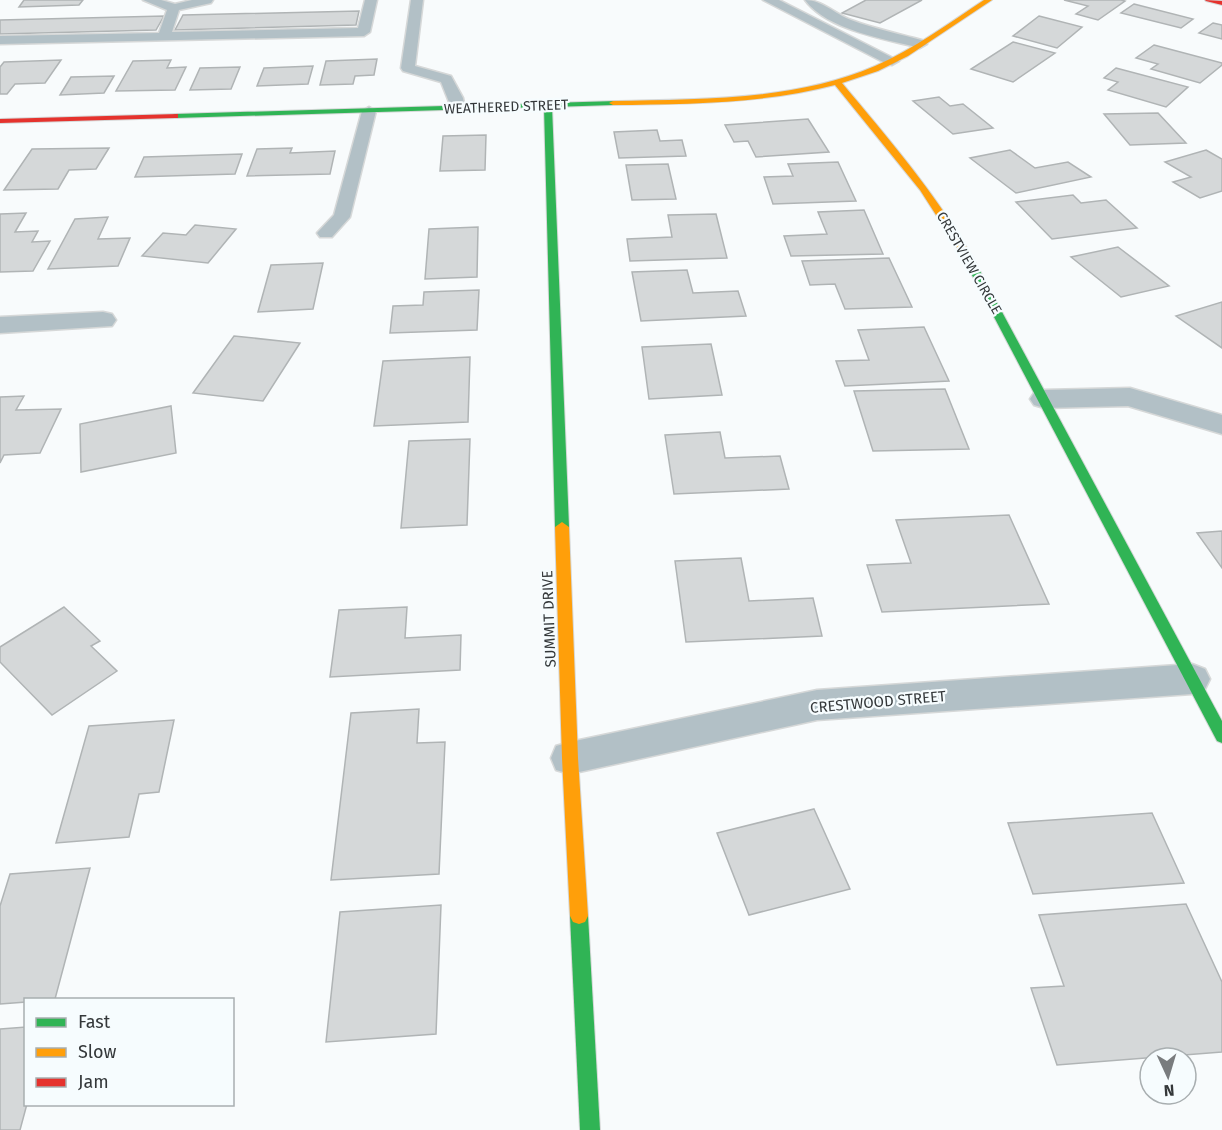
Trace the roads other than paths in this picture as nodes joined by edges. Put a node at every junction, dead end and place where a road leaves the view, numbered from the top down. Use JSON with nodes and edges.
{"nodes":[{"id":1,"x":149,"y":0,"type":"edge"},
{"id":2,"x":207,"y":0,"type":"edge"},
{"id":3,"x":371,"y":0,"type":"edge"},
{"id":4,"x":417,"y":0,"type":"edge"},
{"id":5,"x":769,"y":0,"type":"edge"},
{"id":6,"x":811,"y":0,"type":"edge"},
{"id":7,"x":989,"y":0,"type":"edge"},
{"id":8,"x":1208,"y":0,"type":"edge"},
{"id":9,"x":1222,"y":3,"type":"edge"},
{"id":10,"x":174,"y":8,"type":"junction"},
{"id":11,"x":164,"y":36,"type":"junction"},
{"id":12,"x":0,"y":39,"type":"edge"},
{"id":13,"x":920,"y":44,"type":"junction"},
{"id":14,"x":892,"y":61,"type":"junction"},
{"id":15,"x":836,"y":81,"type":"junction"},
{"id":16,"x":548,"y":106,"type":"junction"},
{"id":17,"x":458,"y":109,"type":"junction"},
{"id":18,"x":369,"y":111,"type":"junction"},
{"id":19,"x":0,"y":121,"type":"edge"},
{"id":20,"x":326,"y":233,"type":"dead end"},
{"id":21,"x":103,"y":320,"type":"dead end"},
{"id":22,"x":0,"y":325,"type":"edge"},
{"id":23,"x":1044,"y":399,"type":"junction"},
{"id":24,"x":1222,"y":425,"type":"edge"},
{"id":25,"x":1191,"y":679,"type":"junction"},
{"id":26,"x":1222,"y":736,"type":"edge"},
{"id":27,"x":570,"y":758,"type":"junction"},
{"id":28,"x":590,"y":1130,"type":"edge"}],
"edges":[{"from":1,"to":10,"type":"lane"},
{"from":2,"to":10,"type":"lane"},
{"from":3,"to":11,"type":"lane"},
{"from":4,"to":17,"type":"lane"},
{"from":5,"to":14,"type":"lane"},
{"from":6,"to":13,"type":"lane"},
{"from":7,"to":13,"type":"street","name":"WEATHERED STREET"},
{"from":8,"to":9,"type":"street"},
{"from":10,"to":11,"type":"lane"},
{"from":11,"to":12,"type":"lane"},
{"from":13,"to":14,"type":"street","name":"WEATHERED STREET"},
{"from":14,"to":15,"type":"street","name":"WEATHERED STREET"},
{"from":15,"to":16,"type":"street","name":"WEATHERED STREET"},
{"from":15,"to":23,"type":"street","name":"CRESTVIEW CIRCLE"},
{"from":16,"to":17,"type":"street","name":"WEATHERED STREET"},
{"from":16,"to":27,"type":"street","name":"SUMMIT DRIVE"},
{"from":17,"to":18,"type":"street","name":"WEATHERED STREET"},
{"from":18,"to":19,"type":"street","name":"WEATHERED STREET"},
{"from":18,"to":20,"type":"lane"},
{"from":21,"to":22,"type":"street"},
{"from":23,"to":24,"type":"street"},
{"from":23,"to":25,"type":"street","name":"CRESTVIEW CIRCLE"},
{"from":25,"to":26,"type":"street","name":"CRESTVIEW CIRCLE"},
{"from":25,"to":27,"type":"street","name":"CRESTWOOD STREET"},
{"from":27,"to":28,"type":"street","name":"SUMMIT DRIVE"}]}
